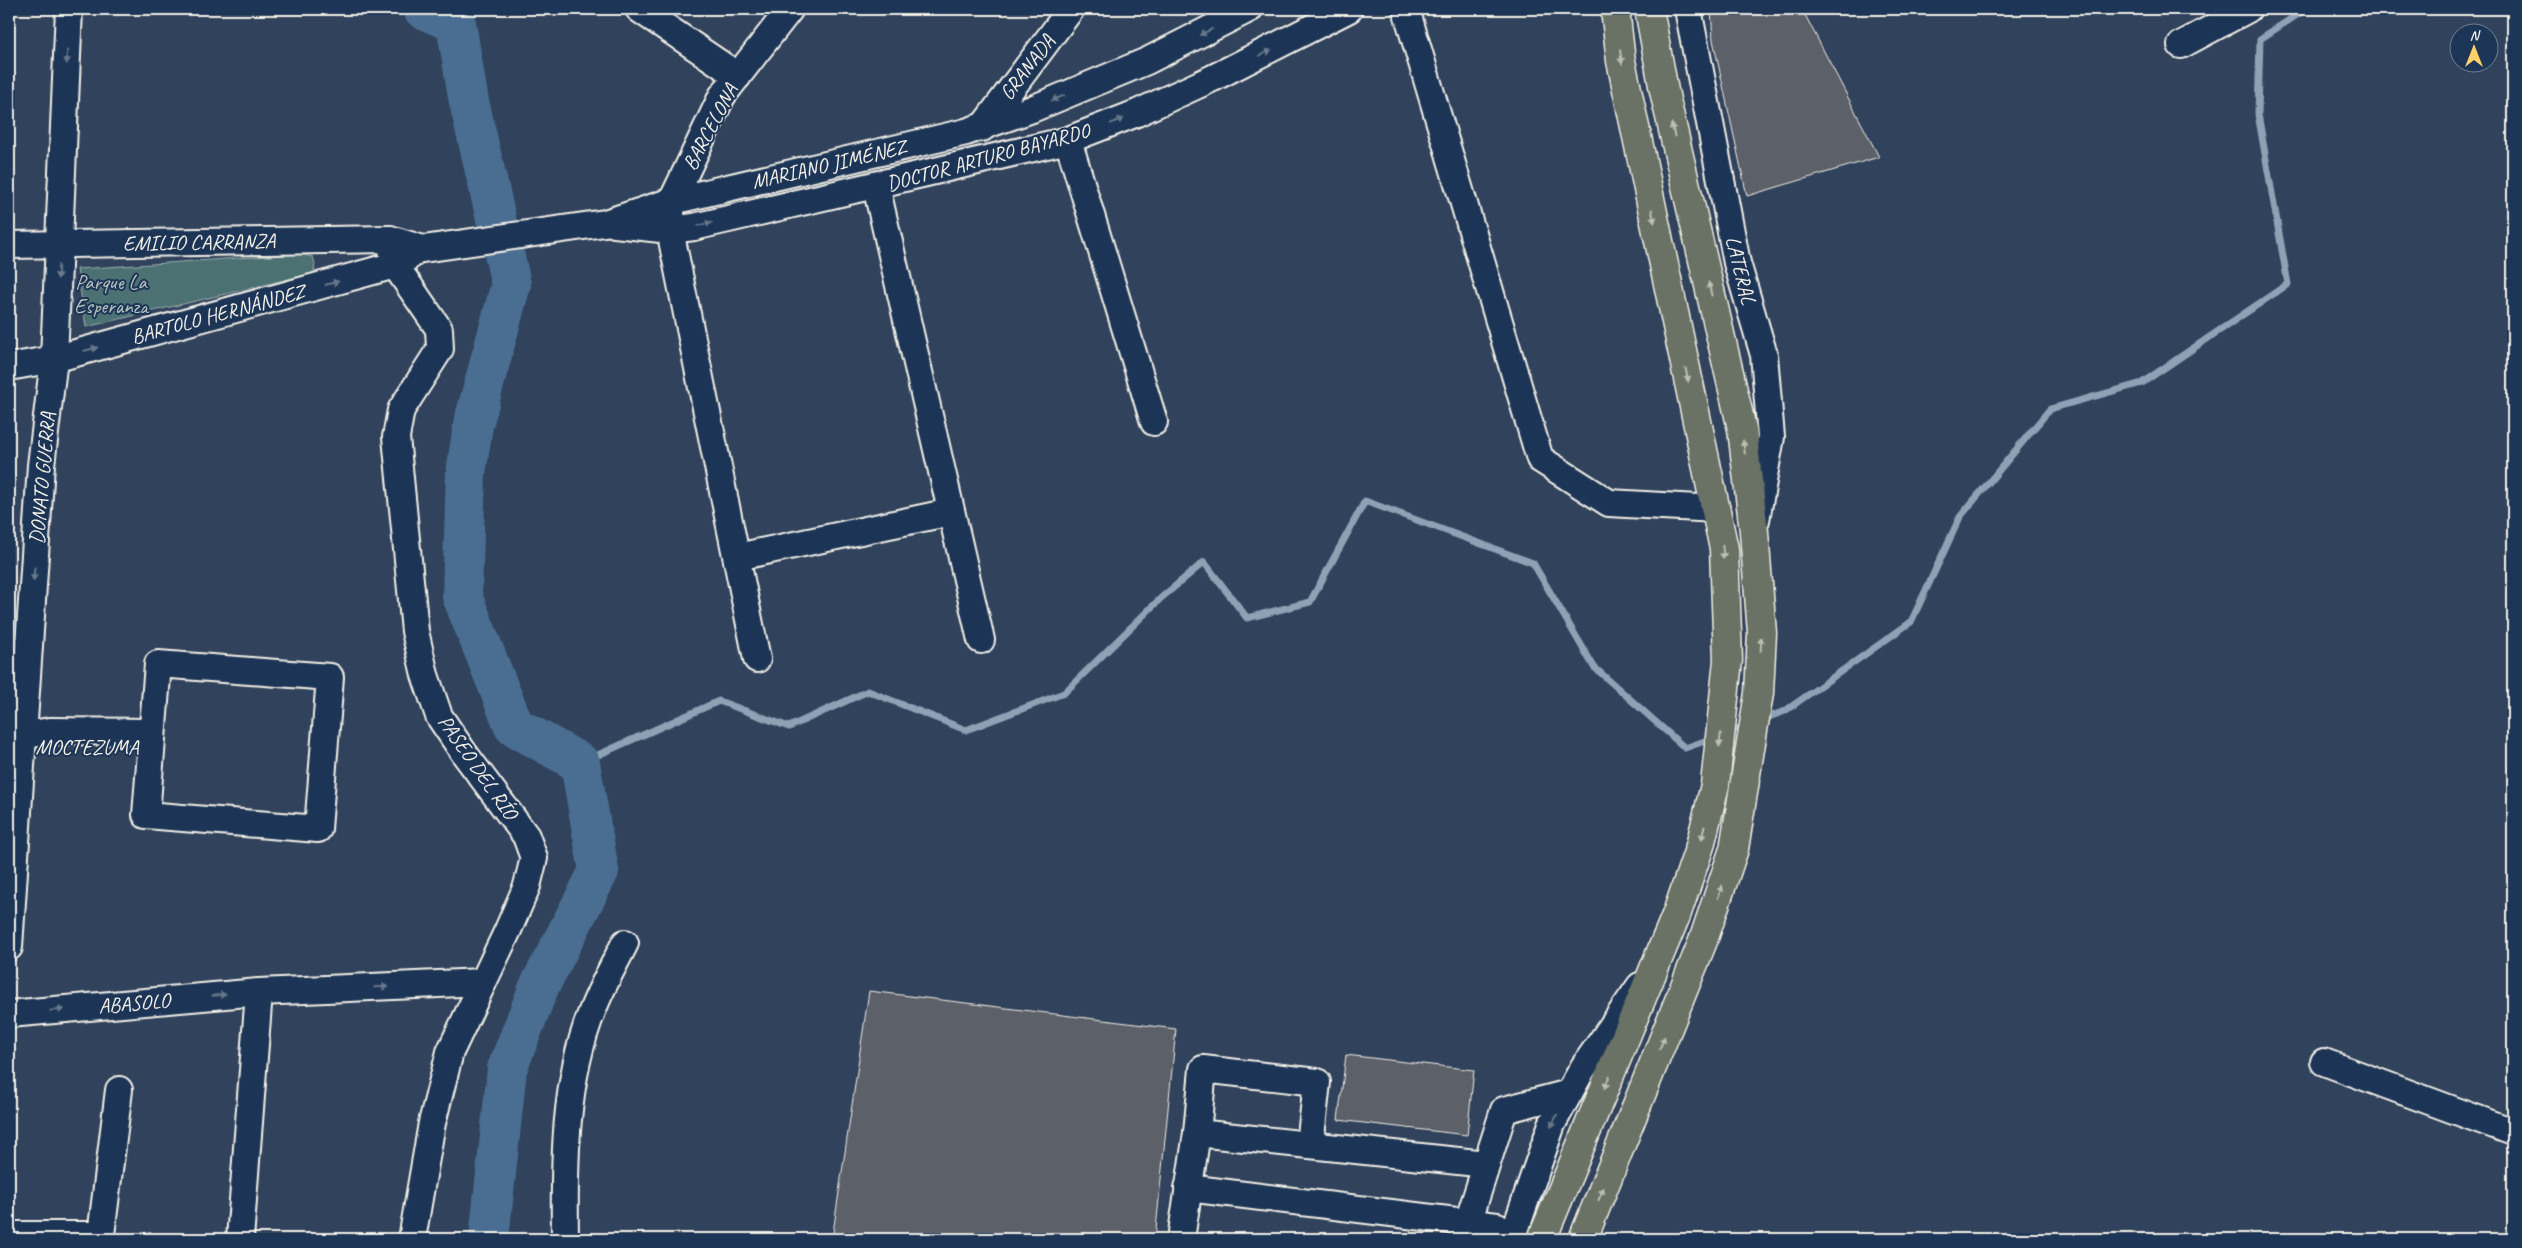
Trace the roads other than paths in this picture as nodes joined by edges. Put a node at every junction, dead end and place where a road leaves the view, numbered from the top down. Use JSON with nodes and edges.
{"nodes":[{"id":1,"x":69,"y":9,"type":"edge"},
{"id":2,"x":639,"y":9,"type":"edge"},
{"id":3,"x":790,"y":9,"type":"edge"},
{"id":4,"x":1071,"y":9,"type":"edge"},
{"id":5,"x":1249,"y":9,"type":"edge"},
{"id":6,"x":1350,"y":9,"type":"edge"},
{"id":7,"x":1406,"y":9,"type":"edge"},
{"id":8,"x":1615,"y":9,"type":"edge"},
{"id":9,"x":1649,"y":9,"type":"edge"},
{"id":10,"x":1688,"y":9,"type":"edge"},
{"id":11,"x":2248,"y":9,"type":"edge"},
{"id":12,"x":2181,"y":45,"type":"dead end"},
{"id":13,"x":738,"y":76,"type":"junction"},
{"id":14,"x":983,"y":126,"type":"junction"},
{"id":15,"x":1068,"y":140,"type":"junction"},
{"id":16,"x":967,"y":165,"type":"junction"},
{"id":17,"x":876,"y":186,"type":"junction"},
{"id":18,"x":672,"y":201,"type":"junction"},
{"id":19,"x":605,"y":223,"type":"junction"},
{"id":20,"x":670,"y":230,"type":"junction"},
{"id":21,"x":390,"y":239,"type":"junction"},
{"id":22,"x":60,"y":244,"type":"junction"},
{"id":23,"x":9,"y":245,"type":"edge"},
{"id":24,"x":430,"y":248,"type":"junction"},
{"id":25,"x":395,"y":265,"type":"junction"},
{"id":26,"x":54,"y":359,"type":"junction"},
{"id":27,"x":9,"y":367,"type":"edge"},
{"id":28,"x":1154,"y":422,"type":"dead end"},
{"id":29,"x":1716,"y":509,"type":"junction"},
{"id":30,"x":951,"y":512,"type":"junction"},
{"id":31,"x":1754,"y":532,"type":"junction"},
{"id":32,"x":737,"y":557,"type":"junction"},
{"id":33,"x":981,"y":640,"type":"dead end"},
{"id":34,"x":758,"y":659,"type":"dead end"},
{"id":35,"x":18,"y":740,"type":"edge"},
{"id":36,"x":151,"y":740,"type":"junction"},
{"id":37,"x":625,"y":943,"type":"dead end"},
{"id":38,"x":9,"y":947,"type":"edge"},
{"id":39,"x":1656,"y":963,"type":"junction"},
{"id":40,"x":483,"y":982,"type":"junction"},
{"id":41,"x":259,"y":992,"type":"junction"},
{"id":42,"x":9,"y":1014,"type":"edge"},
{"id":43,"x":2324,"y":1062,"type":"dead end"},
{"id":44,"x":119,"y":1090,"type":"dead end"},
{"id":45,"x":1569,"y":1093,"type":"junction"},
{"id":46,"x":2513,"y":1132,"type":"edge"},
{"id":47,"x":1197,"y":1133,"type":"junction"},
{"id":48,"x":1310,"y":1145,"type":"junction"},
{"id":49,"x":1486,"y":1164,"type":"junction"},
{"id":50,"x":1188,"y":1188,"type":"junction"},
{"id":51,"x":1465,"y":1231,"type":"edge"},
{"id":52,"x":1504,"y":1232,"type":"edge"},
{"id":53,"x":9,"y":1235,"type":"edge"},
{"id":54,"x":240,"y":1239,"type":"edge"},
{"id":55,"x":412,"y":1239,"type":"edge"},
{"id":56,"x":565,"y":1239,"type":"edge"},
{"id":57,"x":1181,"y":1239,"type":"edge"},
{"id":58,"x":1542,"y":1239,"type":"edge"},
{"id":59,"x":1583,"y":1239,"type":"edge"}],
"edges":[{"from":1,"to":22,"type":"street","name":"DONATO GUERRA","one_way":true},
{"from":2,"to":13,"type":"street"},
{"from":3,"to":13,"type":"street","name":"BARCELONA"},
{"from":4,"to":14,"type":"street","name":"GRANADA"},
{"from":5,"to":14,"type":"street","name":"MARIANO JIMÉNEZ","one_way":true},
{"from":15,"to":6,"type":"street","name":"DOCTOR ARTURO BAYARDO","one_way":true},
{"from":7,"to":29,"type":"street"},
{"from":8,"to":29,"type":"main road","one_way":true},
{"from":31,"to":9,"type":"main road","one_way":true},
{"from":10,"to":31,"type":"street","name":"LATERAL"},
{"from":11,"to":12,"type":"street"},
{"from":13,"to":18,"type":"street","name":"BARCELONA"},
{"from":14,"to":16,"type":"street","name":"GRANADA"},
{"from":14,"to":18,"type":"street","name":"MARIANO JIMÉNEZ"},
{"from":15,"to":16,"type":"street","name":"DOCTOR ARTURO BAYARDO"},
{"from":15,"to":28,"type":"street"},
{"from":16,"to":17,"type":"street","name":"DOCTOR ARTURO BAYARDO"},
{"from":20,"to":17,"type":"street","name":"DOCTOR ARTURO BAYARDO","one_way":true},
{"from":17,"to":30,"type":"street"},
{"from":18,"to":19,"type":"street","name":"MARIANO JIMÉNEZ"},
{"from":18,"to":20,"type":"street"},
{"from":19,"to":20,"type":"street","name":"DOCTOR ARTURO BAYARDO"},
{"from":19,"to":24,"type":"street","name":"MARIANO JIMÉNEZ"},
{"from":20,"to":32,"type":"street"},
{"from":21,"to":22,"type":"street","name":"EMILIO CARRANZA"},
{"from":21,"to":24,"type":"street","name":"MARIANO JIMÉNEZ"},
{"from":21,"to":25,"type":"street","name":"PASEO DEL RÍO"},
{"from":22,"to":23,"type":"street","name":"EMILIO CARRANZA"},
{"from":22,"to":26,"type":"street","name":"DONATO GUERRA","one_way":true},
{"from":24,"to":25,"type":"street","name":"BARTOLO HERNÁNDEZ"},
{"from":26,"to":25,"type":"street","name":"BARTOLO HERNÁNDEZ","one_way":true},
{"from":25,"to":40,"type":"street","name":"PASEO DEL RÍO"},
{"from":26,"to":27,"type":"street","name":"BARTOLO HERNÁNDEZ"},
{"from":26,"to":35,"type":"street","name":"DONATO GUERRA","one_way":true},
{"from":29,"to":39,"type":"main road","one_way":true},
{"from":30,"to":32,"type":"street"},
{"from":30,"to":33,"type":"street"},
{"from":59,"to":31,"type":"main road","one_way":true},
{"from":32,"to":34,"type":"street"},
{"from":35,"to":36,"type":"street"},
{"from":35,"to":38,"type":"street","name":"DONATO GUERRA"},
{"from":36,"to":36,"type":"street"},
{"from":37,"to":56,"type":"street"},
{"from":39,"to":45,"type":"street"},
{"from":39,"to":58,"type":"main road","one_way":true},
{"from":41,"to":40,"type":"street","name":"ABASOLO","one_way":true},
{"from":40,"to":55,"type":"street","name":"PASEO DEL RÍO"},
{"from":42,"to":41,"type":"street","name":"ABASOLO","one_way":true},
{"from":41,"to":54,"type":"street"},
{"from":43,"to":46,"type":"street"},
{"from":44,"to":53,"type":"street"},
{"from":45,"to":49,"type":"street"},
{"from":45,"to":52,"type":"street","one_way":true},
{"from":47,"to":48,"type":"street"},
{"from":47,"to":48,"type":"street"},
{"from":47,"to":50,"type":"street"},
{"from":48,"to":49,"type":"street"},
{"from":49,"to":51,"type":"street"},
{"from":50,"to":51,"type":"street"},
{"from":50,"to":57,"type":"street"},
{"from":51,"to":52,"type":"street"}]}
